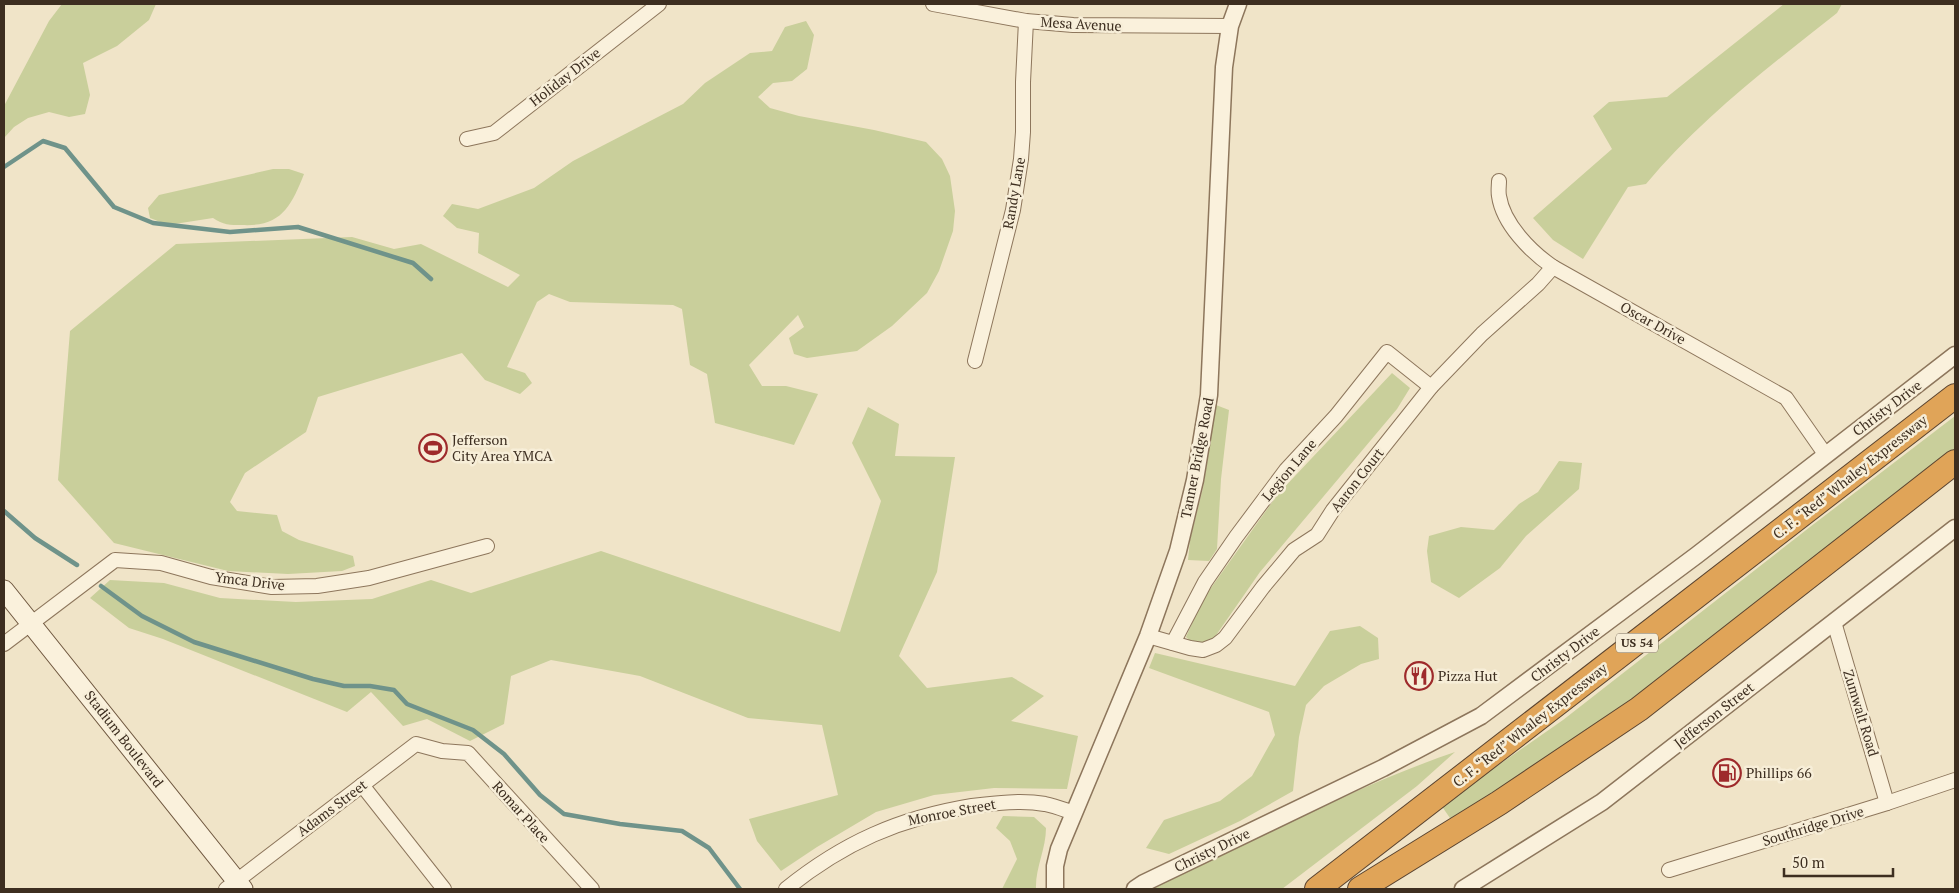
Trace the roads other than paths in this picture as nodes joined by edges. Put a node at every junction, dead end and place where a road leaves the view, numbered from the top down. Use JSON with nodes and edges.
{"nodes":[{"id":1,"x":659,"y":4,"type":"edge"},
{"id":2,"x":933,"y":4,"type":"edge"},
{"id":3,"x":1238,"y":4,"type":"edge"},
{"id":4,"x":1026,"y":21,"type":"junction"},
{"id":5,"x":1230,"y":26,"type":"junction"},
{"id":6,"x":467,"y":139,"type":"dead end"},
{"id":7,"x":1499,"y":181,"type":"dead end"},
{"id":8,"x":1553,"y":267,"type":"junction"},
{"id":9,"x":1955,"y":355,"type":"edge"},
{"id":10,"x":975,"y":361,"type":"dead end"},
{"id":11,"x":1431,"y":387,"type":"junction"},
{"id":12,"x":1955,"y":396,"type":"edge"},
{"id":13,"x":1825,"y":454,"type":"junction"},
{"id":14,"x":1955,"y":462,"type":"edge"},
{"id":15,"x":1955,"y":528,"type":"edge"},
{"id":16,"x":487,"y":546,"type":"dead end"},
{"id":17,"x":4,"y":590,"type":"edge"},
{"id":18,"x":31,"y":622,"type":"junction"},
{"id":19,"x":1834,"y":622,"type":"junction"},
{"id":20,"x":1148,"y":636,"type":"junction"},
{"id":21,"x":1173,"y":643,"type":"junction"},
{"id":22,"x":4,"y":644,"type":"edge"},
{"id":23,"x":442,"y":751,"type":"joint"},
{"id":24,"x":1955,"y":780,"type":"edge"},
{"id":25,"x":362,"y":785,"type":"junction"},
{"id":26,"x":1887,"y":803,"type":"junction"},
{"id":27,"x":1074,"y":813,"type":"junction"},
{"id":28,"x":1669,"y":870,"type":"dead end"},
{"id":29,"x":1340,"y":872,"type":"junction"},
{"id":30,"x":235,"y":887,"type":"edge"},
{"id":31,"x":444,"y":889,"type":"edge"},
{"id":32,"x":592,"y":889,"type":"edge"},
{"id":33,"x":786,"y":889,"type":"edge"},
{"id":34,"x":1055,"y":889,"type":"edge"},
{"id":35,"x":1135,"y":889,"type":"edge"},
{"id":36,"x":1310,"y":889,"type":"edge"},
{"id":37,"x":1317,"y":889,"type":"edge"},
{"id":38,"x":1360,"y":889,"type":"edge"},
{"id":39,"x":1463,"y":889,"type":"edge"}],
"edges":[{"from":1,"to":6,"type":"street","name":"Holiday Drive"},
{"from":2,"to":4,"type":"street","name":"Mesa Avenue"},
{"from":3,"to":5,"type":"street","name":"Tanner Bridge Road"},
{"from":4,"to":5,"type":"street","name":"Mesa Avenue"},
{"from":4,"to":10,"type":"street","name":"Randy Lane"},
{"from":5,"to":20,"type":"street","name":"Tanner Bridge Road"},
{"from":7,"to":8,"type":"street","name":"Oscar Drive"},
{"from":8,"to":11,"type":"street","name":"Aaron Court"},
{"from":8,"to":13,"type":"street","name":"Oscar Drive"},
{"from":9,"to":13,"type":"street","name":"Christy Drive"},
{"from":11,"to":21,"type":"street","name":"Aaron Court"},
{"from":11,"to":21,"type":"street","name":"Legion Lane"},
{"from":12,"to":29,"type":"highway","name":"C. F. “Red” Whaley Expressway","number":"US 54"},
{"from":13,"to":35,"type":"street","name":"Christy Drive"},
{"from":14,"to":38,"type":"highway"},
{"from":15,"to":19,"type":"street","name":"Jefferson Street"},
{"from":16,"to":18,"type":"street","name":"Ymca Drive"},
{"from":17,"to":18,"type":"main road","name":"Stadium Boulevard"},
{"from":18,"to":22,"type":"street","name":"Ymca Drive"},
{"from":18,"to":30,"type":"main road","name":"Stadium Boulevard"},
{"from":19,"to":26,"type":"street","name":"Zumwalt Road"},
{"from":19,"to":39,"type":"street","name":"Jefferson Street"},
{"from":20,"to":21,"type":"street","name":"Aaron Court"},
{"from":20,"to":27,"type":"street","name":"Tanner Bridge Road"},
{"from":23,"to":25,"type":"street","name":"Adams Street"},
{"from":23,"to":32,"type":"street","name":"Romar Place"},
{"from":24,"to":26,"type":"street","name":"Southridge Drive"},
{"from":25,"to":30,"type":"street","name":"Adams Street"},
{"from":25,"to":31,"type":"street"},
{"from":26,"to":28,"type":"street","name":"Southridge Drive"},
{"from":27,"to":33,"type":"street","name":"Monroe Street"},
{"from":27,"to":34,"type":"street","name":"Tanner Bridge Road"},
{"from":29,"to":36,"type":"highway"},
{"from":29,"to":37,"type":"highway","name":"C. F. “Red” Whaley Expressway","number":"US 54"}]}
